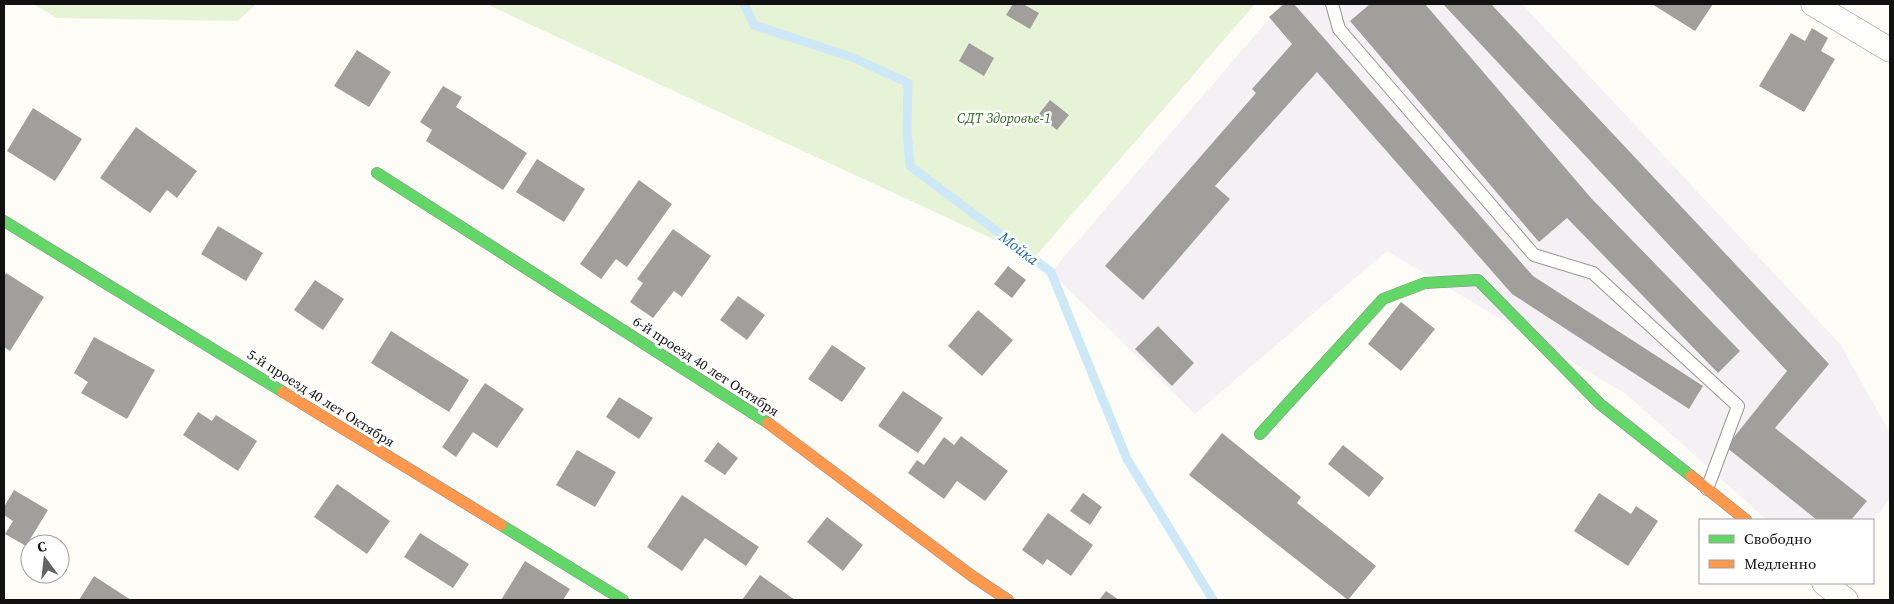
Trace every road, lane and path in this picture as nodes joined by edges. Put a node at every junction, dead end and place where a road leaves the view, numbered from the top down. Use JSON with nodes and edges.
{"nodes":[{"id":1,"x":1332,"y":4,"type":"edge"},
{"id":2,"x":1813,"y":4,"type":"edge"},
{"id":3,"x":1890,"y":50,"type":"edge"},
{"id":4,"x":377,"y":173,"type":"dead end"},
{"id":5,"x":4,"y":221,"type":"edge"},
{"id":6,"x":1260,"y":434,"type":"dead end"},
{"id":7,"x":1707,"y":489,"type":"junction"},
{"id":8,"x":1745,"y":519,"type":"edge"},
{"id":9,"x":1825,"y":584,"type":"edge"},
{"id":10,"x":623,"y":600,"type":"edge"},
{"id":11,"x":1008,"y":600,"type":"edge"},
{"id":12,"x":1846,"y":600,"type":"edge"}],
"edges":[{"from":1,"to":7,"type":"lane"},
{"from":2,"to":3,"type":"street"},
{"from":4,"to":11,"type":"street","name":"6-й проезд 40 лет Октября"},
{"from":5,"to":10,"type":"street","name":"5-й проезд 40 лет Октября"},
{"from":6,"to":7,"type":"street"},
{"from":7,"to":8,"type":"street"},
{"from":9,"to":12,"type":"street"}]}
